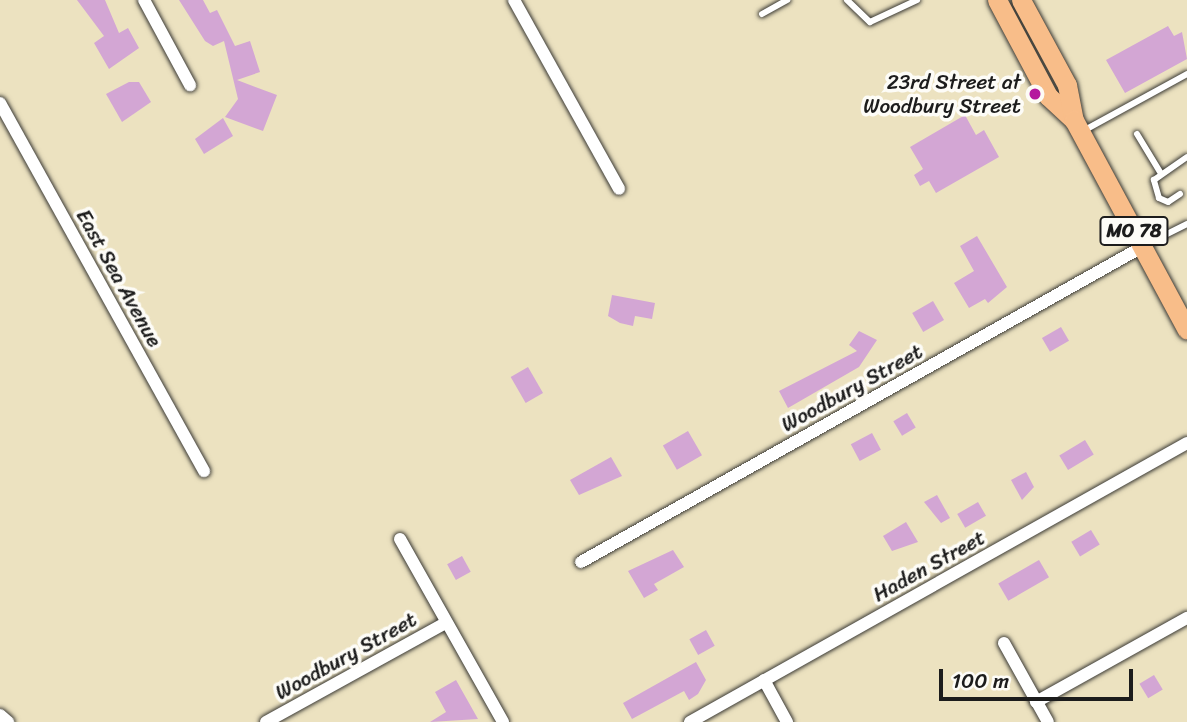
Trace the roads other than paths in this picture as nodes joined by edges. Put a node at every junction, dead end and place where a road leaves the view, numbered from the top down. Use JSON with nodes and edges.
{"nodes":[{"id":1,"x":144,"y":0,"type":"edge"},
{"id":2,"x":514,"y":0,"type":"edge"},
{"id":3,"x":787,"y":0,"type":"edge"},
{"id":4,"x":848,"y":0,"type":"edge"},
{"id":5,"x":917,"y":0,"type":"edge"},
{"id":6,"x":1025,"y":1,"type":"edge"},
{"id":7,"x":1001,"y":7,"type":"edge"},
{"id":8,"x":762,"y":14,"type":"dead end"},
{"id":9,"x":1187,"y":74,"type":"edge"},
{"id":10,"x":190,"y":85,"type":"dead end"},
{"id":11,"x":0,"y":103,"type":"edge"},
{"id":12,"x":1078,"y":126,"type":"junction"},
{"id":13,"x":1138,"y":134,"type":"dead end"},
{"id":14,"x":1187,"y":157,"type":"edge"},
{"id":15,"x":1160,"y":172,"type":"junction"},
{"id":16,"x":619,"y":189,"type":"dead end"},
{"id":17,"x":1180,"y":194,"type":"dead end"},
{"id":18,"x":1187,"y":224,"type":"edge"},
{"id":19,"x":1142,"y":247,"type":"junction"},
{"id":20,"x":1187,"y":330,"type":"edge"},
{"id":21,"x":1187,"y":443,"type":"edge"},
{"id":22,"x":204,"y":471,"type":"dead end"},
{"id":23,"x":400,"y":539,"type":"dead end"},
{"id":24,"x":581,"y":562,"type":"dead end"},
{"id":25,"x":1187,"y":618,"type":"edge"},
{"id":26,"x":445,"y":623,"type":"junction"},
{"id":27,"x":1004,"y":643,"type":"dead end"},
{"id":28,"x":764,"y":680,"type":"junction"},
{"id":29,"x":1037,"y":702,"type":"junction"},
{"id":30,"x":0,"y":715,"type":"edge"},
{"id":31,"x":8,"y":722,"type":"edge"},
{"id":32,"x":266,"y":722,"type":"edge"},
{"id":33,"x":503,"y":722,"type":"edge"},
{"id":34,"x":690,"y":722,"type":"edge"},
{"id":35,"x":787,"y":722,"type":"edge"},
{"id":36,"x":1048,"y":722,"type":"edge"}],
"edges":[{"from":1,"to":10,"type":"street"},
{"from":2,"to":16,"type":"street"},
{"from":3,"to":8,"type":"lane"},
{"from":4,"to":5,"type":"lane"},
{"from":6,"to":7,"type":"street"},
{"from":6,"to":12,"type":"main road","number":"MO 78"},
{"from":7,"to":12,"type":"main road","number":"MO 78"},
{"from":9,"to":12,"type":"lane"},
{"from":11,"to":22,"type":"street","name":"East Sea Avenue"},
{"from":12,"to":19,"type":"main road","number":"MO 78"},
{"from":13,"to":15,"type":"lane"},
{"from":14,"to":15,"type":"lane"},
{"from":15,"to":17,"type":"lane"},
{"from":18,"to":19,"type":"lane"},
{"from":19,"to":20,"type":"main road","number":"MO 78"},
{"from":19,"to":24,"type":"street","name":"Woodbury Street"},
{"from":21,"to":28,"type":"street","name":"Haden Street"},
{"from":23,"to":26,"type":"street"},
{"from":25,"to":29,"type":"street"},
{"from":26,"to":32,"type":"street","name":"Woodbury Street"},
{"from":26,"to":33,"type":"street"},
{"from":27,"to":29,"type":"street"},
{"from":28,"to":34,"type":"street","name":"Haden Street"},
{"from":28,"to":35,"type":"street"},
{"from":29,"to":36,"type":"street"},
{"from":30,"to":31,"type":"street"}]}
